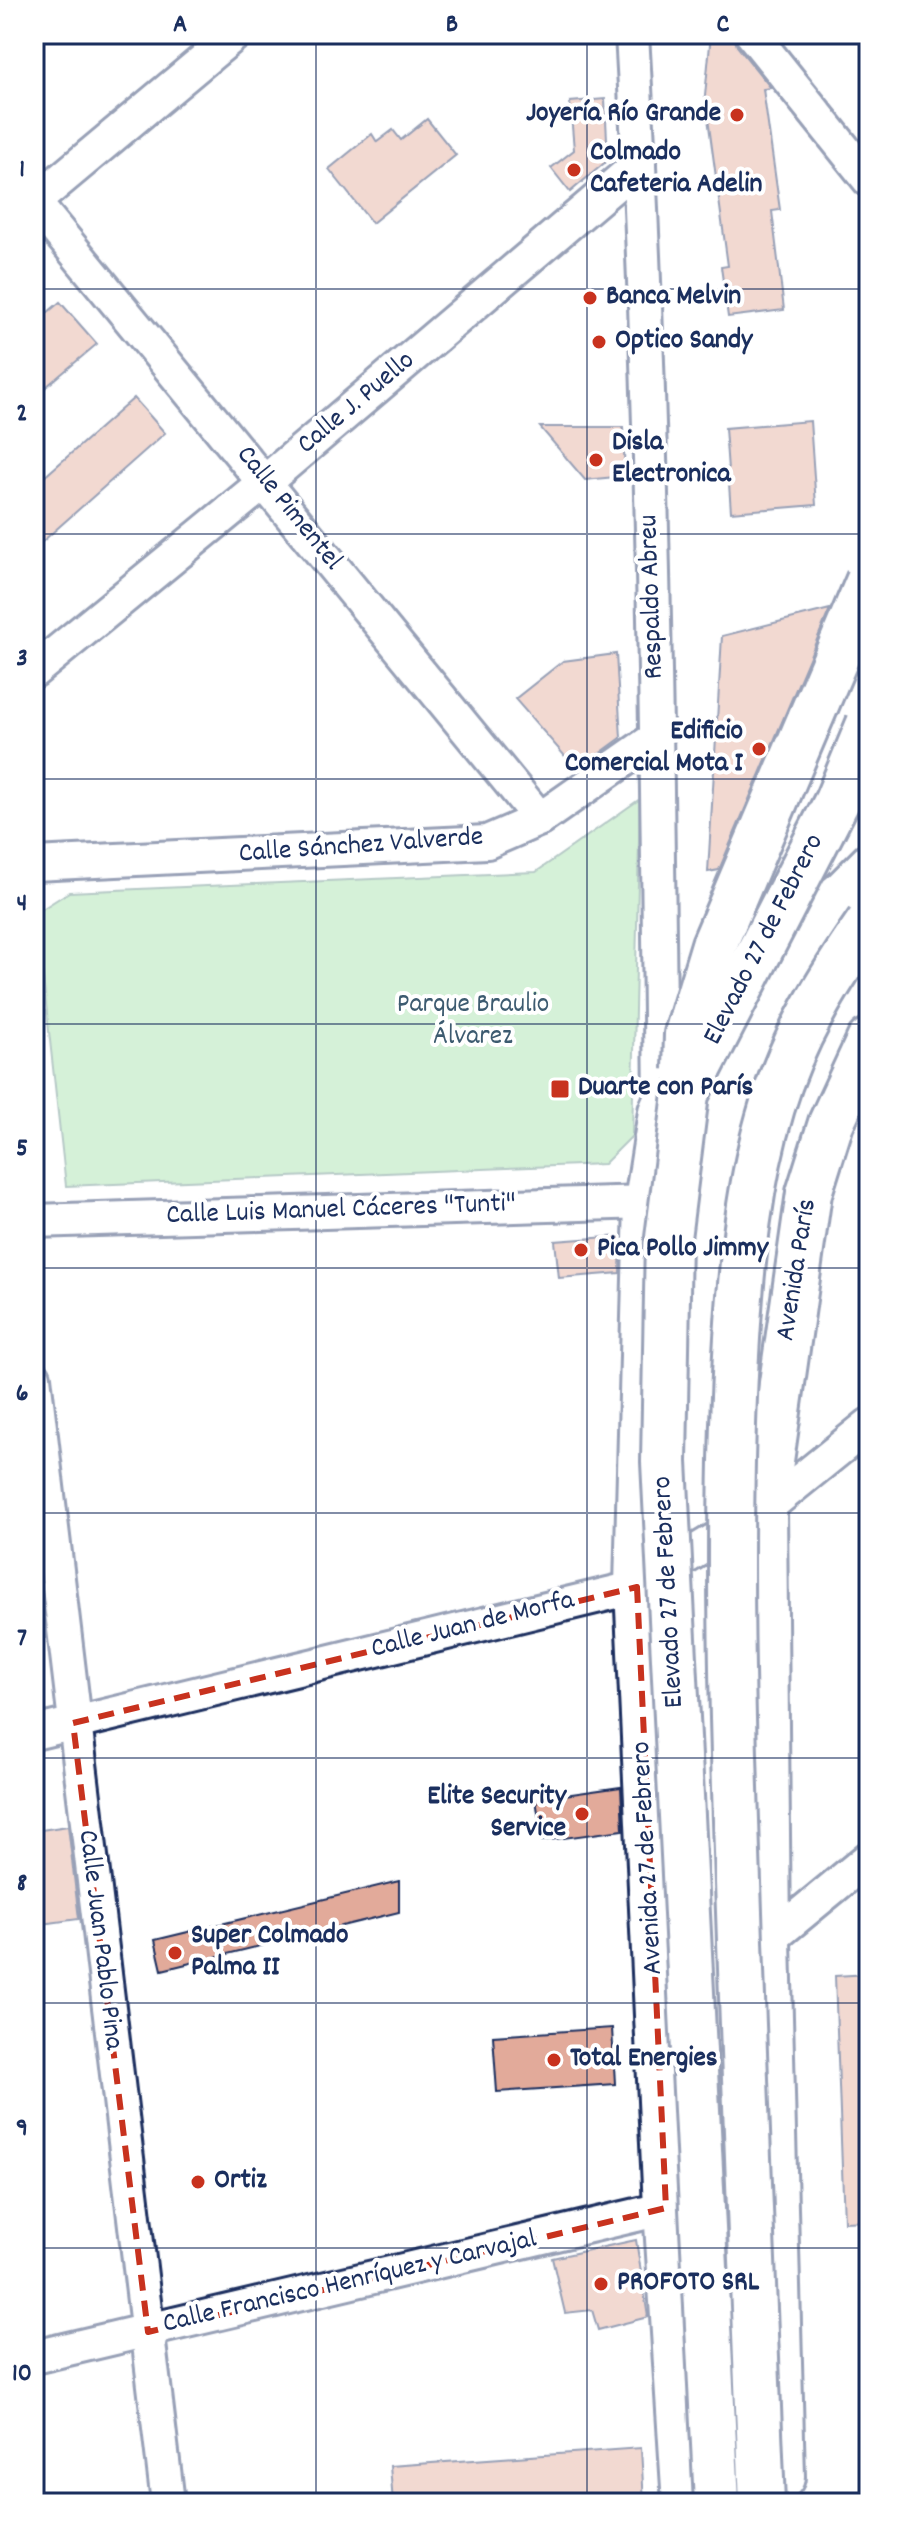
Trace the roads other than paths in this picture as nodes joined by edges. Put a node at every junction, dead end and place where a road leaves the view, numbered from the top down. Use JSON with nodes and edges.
{"nodes":[{"id":1,"x":235,"y":34,"type":"edge"},
{"id":2,"x":632,"y":34,"type":"edge"},
{"id":3,"x":752,"y":34,"type":"edge"},
{"id":4,"x":639,"y":164,"type":"junction"},
{"id":5,"x":869,"y":180,"type":"edge"},
{"id":6,"x":34,"y":202,"type":"edge"},
{"id":7,"x":266,"y":481,"type":"junction"},
{"id":8,"x":869,"y":580,"type":"edge"},
{"id":9,"x":34,"y":671,"type":"edge"},
{"id":10,"x":869,"y":724,"type":"edge"},
{"id":11,"x":657,"y":737,"type":"junction"},
{"id":12,"x":869,"y":801,"type":"edge"},
{"id":13,"x":540,"y":819,"type":"junction"},
{"id":14,"x":34,"y":864,"type":"edge"},
{"id":15,"x":869,"y":922,"type":"edge"},
{"id":16,"x":869,"y":959,"type":"edge"},
{"id":17,"x":869,"y":1041,"type":"edge"},
{"id":18,"x":673,"y":1103,"type":"junction"},
{"id":19,"x":647,"y":1202,"type":"junction"},
{"id":20,"x":34,"y":1221,"type":"edge"},
{"id":21,"x":34,"y":1377,"type":"edge"},
{"id":22,"x":869,"y":1425,"type":"edge"},
{"id":23,"x":764,"y":1510,"type":"junction"},
{"id":24,"x":637,"y":1587,"type":"junction"},
{"id":25,"x":730,"y":1605,"type":"junction"},
{"id":26,"x":73,"y":1723,"type":"junction"},
{"id":27,"x":34,"y":1733,"type":"edge"},
{"id":28,"x":869,"y":1858,"type":"edge"},
{"id":29,"x":768,"y":1941,"type":"junction"},
{"id":30,"x":666,"y":2208,"type":"junction"},
{"id":31,"x":148,"y":2332,"type":"junction"},
{"id":32,"x":34,"y":2357,"type":"edge"},
{"id":33,"x":168,"y":2503,"type":"edge"},
{"id":34,"x":685,"y":2503,"type":"edge"},
{"id":35,"x":717,"y":2503,"type":"edge"},
{"id":36,"x":762,"y":2503,"type":"edge"},
{"id":37,"x":783,"y":2503,"type":"edge"}],
"edges":[{"from":1,"to":6,"type":"street"},
{"from":2,"to":4,"type":"street","name":"Respaldo Abreu"},
{"from":3,"to":5,"type":"street"},
{"from":4,"to":7,"type":"street","name":"Calle J. Puello"},
{"from":4,"to":11,"type":"street","name":"Respaldo Abreu"},
{"from":6,"to":7,"type":"street","name":"Calle Pimentel"},
{"from":7,"to":9,"type":"street","name":"Calle J. Puello"},
{"from":7,"to":13,"type":"street","name":"Calle Pimentel"},
{"from":8,"to":18,"type":"main road","bridge":true},
{"from":10,"to":18,"type":"main road","name":"Elevado 27 de Febrero","bridge":true},
{"from":11,"to":13,"type":"street","name":"Calle Sánchez Valverde"},
{"from":11,"to":18,"type":"street","name":"Respaldo Abreu"},
{"from":12,"to":18,"type":"main road","name":"Avenida 27 de Febrero"},
{"from":13,"to":14,"type":"street","name":"Calle Sánchez Valverde"},
{"from":15,"to":25,"type":"main road","name":"Elevado 27 de Febrero","bridge":true},
{"from":16,"to":25,"type":"main road","bridge":true},
{"from":17,"to":23,"type":"main road","name":"Avenida París"},
{"from":18,"to":19,"type":"main road","name":"Avenida 27 de Febrero"},
{"from":18,"to":35,"type":"main road","name":"Elevado 27 de Febrero","bridge":true},
{"from":19,"to":20,"type":"street","name":"Calle Luis Manuel Cáceres \"Tunti\""},
{"from":19,"to":24,"type":"main road","name":"Avenida 27 de Febrero"},
{"from":21,"to":26,"type":"street","name":"Calle Juan Pablo Pina"},
{"from":22,"to":23,"type":"street","name":"Calle Juan de Morfa"},
{"from":23,"to":24,"type":"street","name":"Calle Juan de Morfa"},
{"from":23,"to":29,"type":"main road"},
{"from":24,"to":26,"type":"street","name":"Calle Juan de Morfa"},
{"from":24,"to":30,"type":"main road","name":"Avenida 27 de Febrero"},
{"from":25,"to":36,"type":"main road","name":"Elevado 27 de Febrero","bridge":true},
{"from":26,"to":27,"type":"street","name":"Calle Juan de Morfa"},
{"from":26,"to":31,"type":"street","name":"Calle Juan Pablo Pina"},
{"from":28,"to":29,"type":"street"},
{"from":29,"to":37,"type":"main road"},
{"from":30,"to":31,"type":"street","name":"Calle Francisco Henríquez y Carvajal"},
{"from":30,"to":34,"type":"main road","name":"Avenida 27 de Febrero"},
{"from":31,"to":32,"type":"street","name":"Calle Francisco Henríquez y Carvajal"},
{"from":31,"to":33,"type":"street","name":"Calle Juan Pablo Pina"}]}
